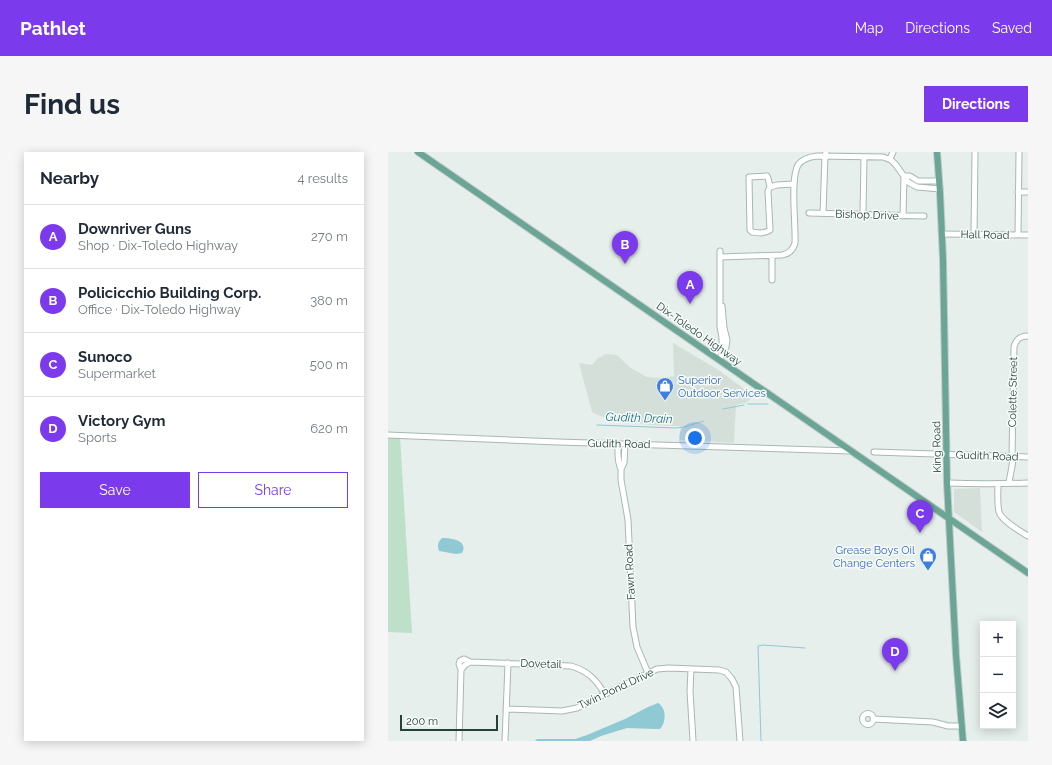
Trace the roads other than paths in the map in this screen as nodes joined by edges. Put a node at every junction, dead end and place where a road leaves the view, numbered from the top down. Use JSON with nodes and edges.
{"nodes":[{"id":1,"x":418,"y":152,"type":"edge"},
{"id":2,"x":893,"y":152,"type":"edge"},
{"id":3,"x":937,"y":152,"type":"edge"},
{"id":4,"x":975,"y":152,"type":"edge"},
{"id":5,"x":1019,"y":152,"type":"edge"},
{"id":6,"x":825,"y":154,"type":"edge"},
{"id":7,"x":864,"y":156,"type":"junction"},
{"id":8,"x":890,"y":159,"type":"junction"},
{"id":9,"x":904,"y":176,"type":"junction"},
{"id":10,"x":939,"y":181,"type":"junction"},
{"id":11,"x":794,"y":184,"type":"junction"},
{"id":12,"x":770,"y":187,"type":"junction"},
{"id":13,"x":940,"y":189,"type":"junction"},
{"id":14,"x":1018,"y":192,"type":"junction"},
{"id":15,"x":1028,"y":192,"type":"edge"},
{"id":16,"x":809,"y":213,"type":"dead end"},
{"id":17,"x":823,"y":213,"type":"junction"},
{"id":18,"x":863,"y":214,"type":"junction"},
{"id":19,"x":903,"y":216,"type":"junction"},
{"id":20,"x":924,"y":216,"type":"dead end"},
{"id":21,"x":942,"y":234,"type":"junction"},
{"id":22,"x":974,"y":235,"type":"junction"},
{"id":23,"x":1018,"y":235,"type":"junction"},
{"id":24,"x":1028,"y":235,"type":"edge"},
{"id":25,"x":720,"y":251,"type":"dead end"},
{"id":26,"x":772,"y":256,"type":"junction"},
{"id":27,"x":720,"y":257,"type":"junction"},
{"id":28,"x":772,"y":280,"type":"dead end"},
{"id":29,"x":722,"y":329,"type":"junction"},
{"id":30,"x":1028,"y":336,"type":"edge"},
{"id":31,"x":713,"y":356,"type":"junction"},
{"id":32,"x":719,"y":360,"type":"junction"},
{"id":33,"x":388,"y":435,"type":"edge"},
{"id":34,"x":618,"y":444,"type":"junction"},
{"id":35,"x":625,"y":444,"type":"junction"},
{"id":36,"x":851,"y":451,"type":"junction"},
{"id":37,"x":874,"y":452,"type":"dead end"},
{"id":38,"x":947,"y":455,"type":"junction"},
{"id":39,"x":1012,"y":457,"type":"junction"},
{"id":40,"x":1028,"y":457,"type":"edge"},
{"id":41,"x":621,"y":469,"type":"junction"},
{"id":42,"x":947,"y":483,"type":"junction"},
{"id":43,"x":1028,"y":483,"type":"edge"},
{"id":44,"x":998,"y":484,"type":"junction"},
{"id":45,"x":1009,"y":484,"type":"junction"},
{"id":46,"x":949,"y":518,"type":"junction"},
{"id":47,"x":1028,"y":536,"type":"edge"},
{"id":48,"x":1028,"y":573,"type":"edge"},
{"id":49,"x":508,"y":663,"type":"junction"},
{"id":50,"x":691,"y":669,"type":"junction"},
{"id":51,"x":648,"y":673,"type":"junction"},
{"id":52,"x":605,"y":695,"type":"junction"},
{"id":53,"x":506,"y":709,"type":"junction"},
{"id":54,"x":873,"y":720,"type":"dead end"},
{"id":55,"x":962,"y":726,"type":"junction"},
{"id":56,"x":459,"y":741,"type":"edge"},
{"id":57,"x":505,"y":741,"type":"edge"},
{"id":58,"x":694,"y":741,"type":"edge"},
{"id":59,"x":740,"y":741,"type":"edge"},
{"id":60,"x":963,"y":741,"type":"edge"}],
"edges":[{"from":1,"to":31,"type":"main road","name":"Dix-Toledo Highway"},
{"from":2,"to":8,"type":"street"},
{"from":3,"to":10,"type":"main road","name":"King Road"},
{"from":4,"to":22,"type":"street"},
{"from":5,"to":14,"type":"street"},
{"from":6,"to":7,"type":"street"},
{"from":6,"to":11,"type":"street"},
{"from":6,"to":17,"type":"street"},
{"from":7,"to":8,"type":"street"},
{"from":7,"to":18,"type":"street"},
{"from":8,"to":9,"type":"street"},
{"from":9,"to":10,"type":"street"},
{"from":9,"to":13,"type":"street"},
{"from":9,"to":19,"type":"street"},
{"from":10,"to":13,"type":"main road","name":"King Road"},
{"from":11,"to":12,"type":"street"},
{"from":11,"to":26,"type":"street"},
{"from":12,"to":12,"type":"street"},
{"from":13,"to":21,"type":"main road","name":"King Road"},
{"from":14,"to":15,"type":"street"},
{"from":14,"to":23,"type":"street"},
{"from":16,"to":17,"type":"street","name":"Bishop Drive"},
{"from":17,"to":18,"type":"street","name":"Bishop Drive"},
{"from":18,"to":19,"type":"street","name":"Bishop Drive"},
{"from":19,"to":20,"type":"street","name":"Bishop Drive"},
{"from":21,"to":22,"type":"street","name":"Hall Road"},
{"from":21,"to":38,"type":"main road","name":"King Road"},
{"from":22,"to":23,"type":"street","name":"Hall Road"},
{"from":23,"to":24,"type":"street","name":"Hall Road"},
{"from":25,"to":27,"type":"street"},
{"from":26,"to":27,"type":"street"},
{"from":26,"to":28,"type":"street"},
{"from":27,"to":29,"type":"street"},
{"from":29,"to":31,"type":"street"},
{"from":29,"to":32,"type":"street"},
{"from":30,"to":39,"type":"street","name":"Colette Street"},
{"from":31,"to":32,"type":"main road","name":"Dix-Toledo Highway"},
{"from":32,"to":36,"type":"main road","name":"Dix-Toledo Highway"},
{"from":33,"to":34,"type":"street","name":"Gudith Road"},
{"from":34,"to":35,"type":"street","name":"Gudith Road"},
{"from":34,"to":41,"type":"street","name":"Fawn Road"},
{"from":35,"to":36,"type":"street","name":"Gudith Road"},
{"from":35,"to":41,"type":"street","name":"Fawn Road"},
{"from":36,"to":46,"type":"main road","name":"Dix-Toledo Highway"},
{"from":37,"to":38,"type":"street","name":"Gudith Road"},
{"from":38,"to":39,"type":"street","name":"Gudith Road"},
{"from":38,"to":42,"type":"main road","name":"King Road"},
{"from":39,"to":40,"type":"street","name":"Gudith Road"},
{"from":39,"to":45,"type":"street","name":"Colette Street"},
{"from":41,"to":51,"type":"street","name":"Fawn Road"},
{"from":42,"to":44,"type":"street"},
{"from":42,"to":46,"type":"main road","name":"King Road"},
{"from":43,"to":45,"type":"street"},
{"from":44,"to":45,"type":"street"},
{"from":44,"to":47,"type":"street"},
{"from":46,"to":48,"type":"main road","name":"Dix-Toledo Highway"},
{"from":46,"to":55,"type":"main road","name":"King Road"},
{"from":49,"to":52,"type":"street","name":"Dovetail"},
{"from":49,"to":53,"type":"street"},
{"from":49,"to":56,"type":"street","name":"Dovetail"},
{"from":50,"to":51,"type":"street","name":"Twin Pond Drive"},
{"from":50,"to":58,"type":"street"},
{"from":50,"to":59,"type":"street","name":"Twin Pond Drive"},
{"from":51,"to":52,"type":"street","name":"Twin Pond Drive"},
{"from":52,"to":53,"type":"street","name":"Twin Pond Drive"},
{"from":53,"to":57,"type":"street"},
{"from":54,"to":55,"type":"street"},
{"from":55,"to":60,"type":"main road","name":"King Road"}]}
